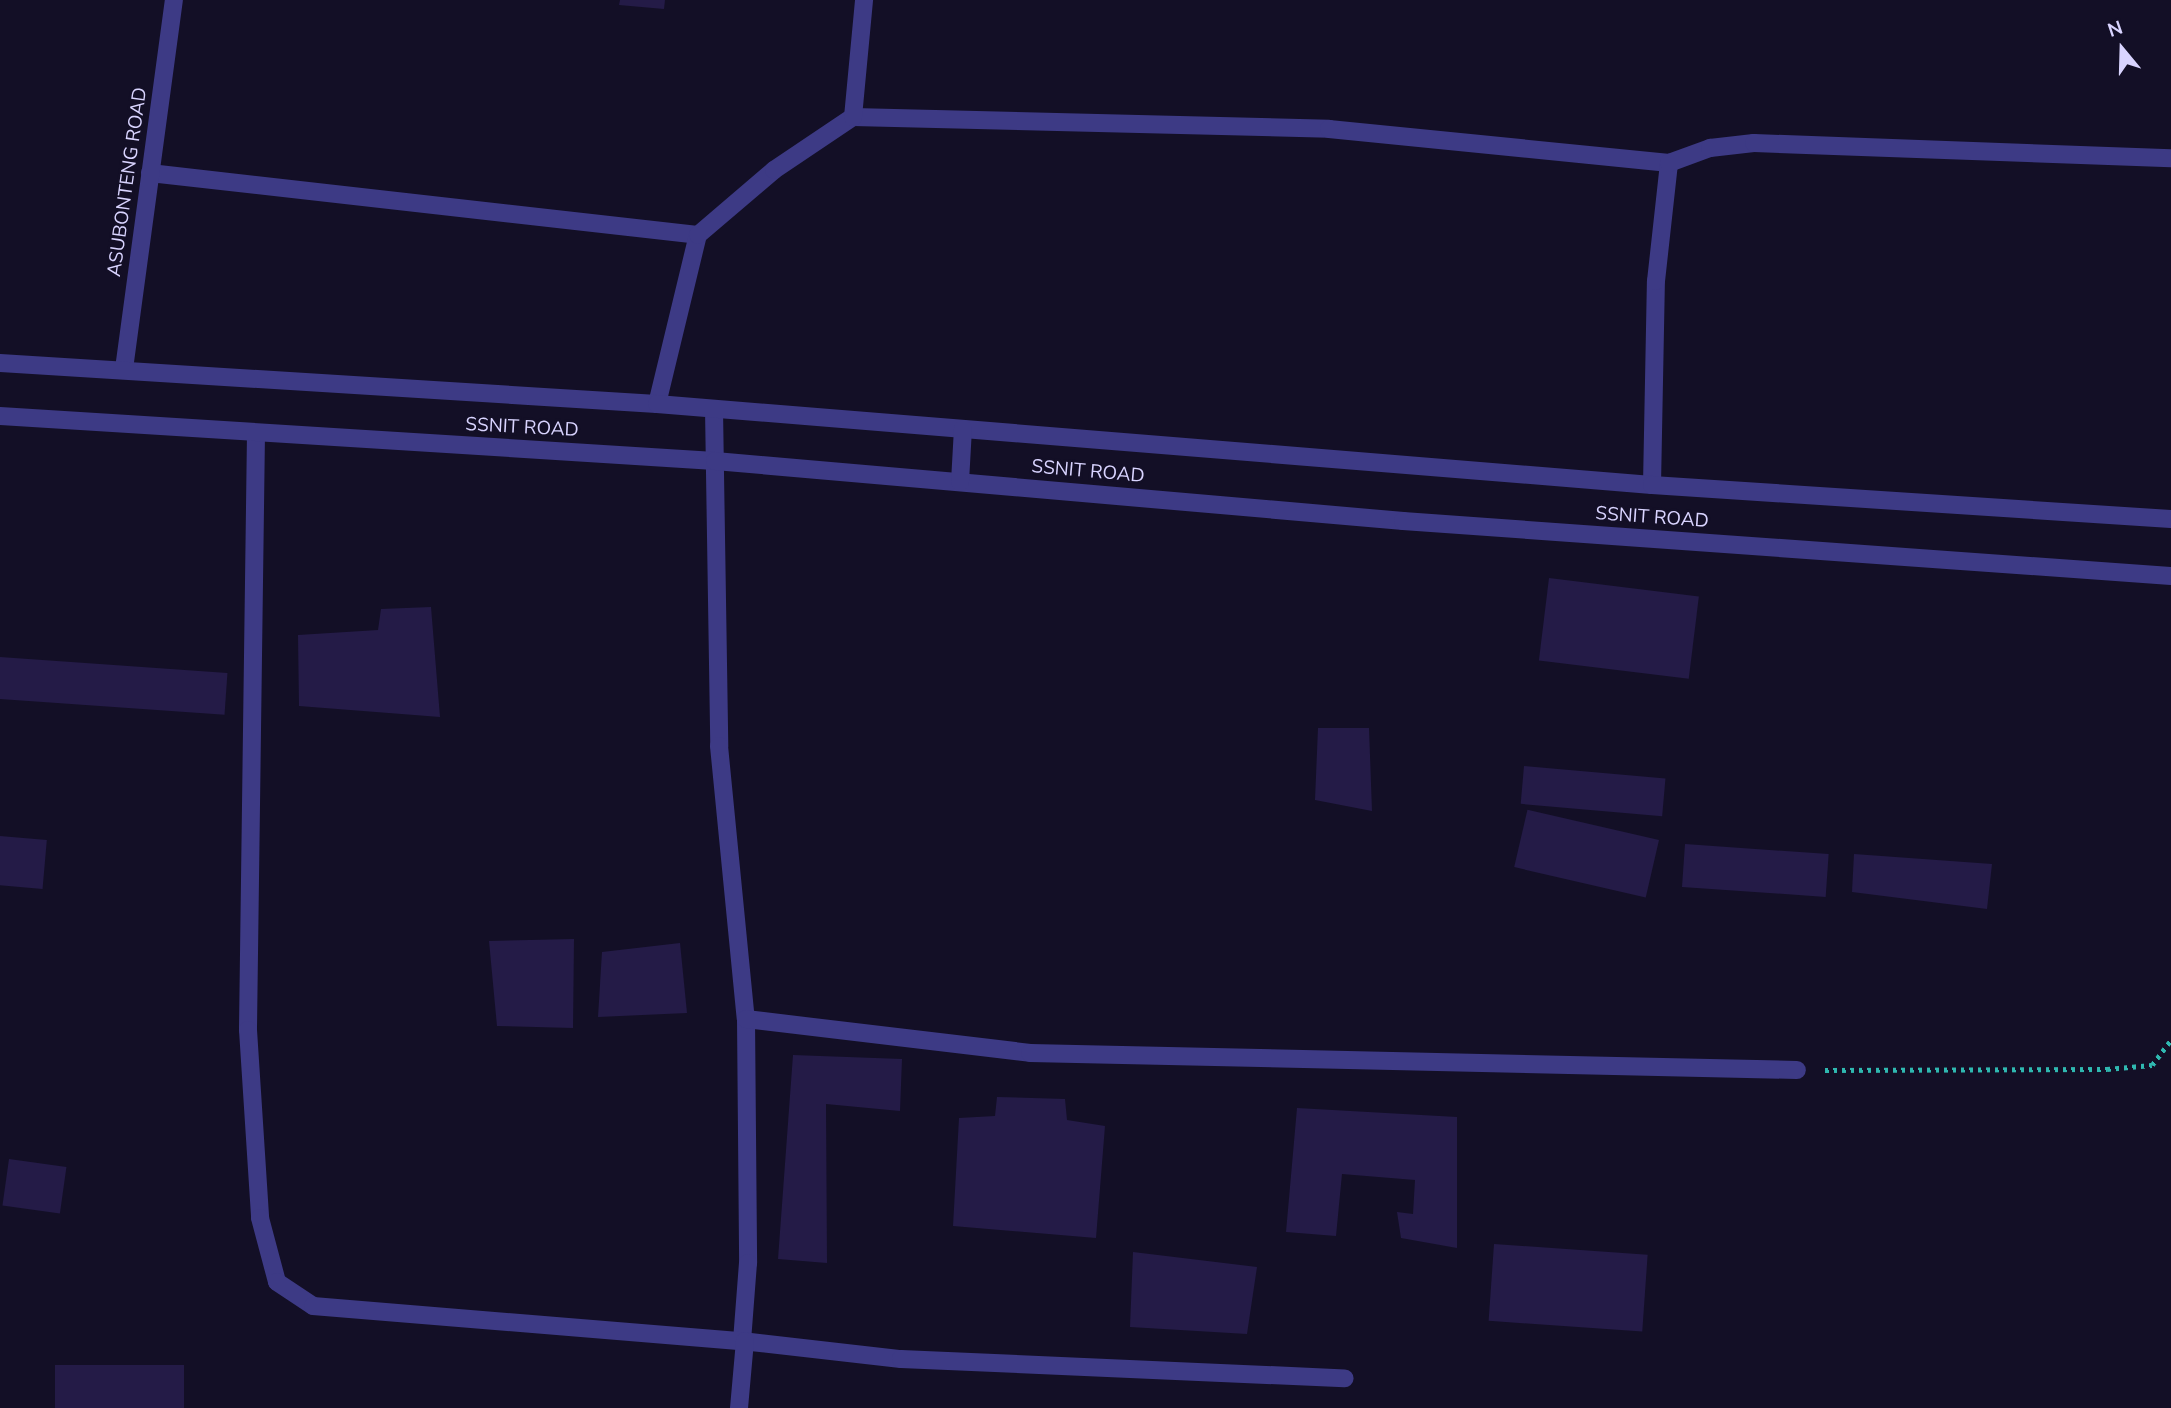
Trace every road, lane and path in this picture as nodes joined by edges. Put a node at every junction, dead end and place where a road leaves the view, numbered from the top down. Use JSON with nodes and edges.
{"nodes":[{"id":1,"x":174,"y":0,"type":"edge"},
{"id":2,"x":864,"y":0,"type":"edge"},
{"id":3,"x":853,"y":117,"type":"junction"},
{"id":4,"x":2171,"y":158,"type":"edge"},
{"id":5,"x":1669,"y":163,"type":"junction"},
{"id":6,"x":150,"y":173,"type":"junction"},
{"id":7,"x":698,"y":235,"type":"junction"},
{"id":8,"x":0,"y":363,"type":"edge"},
{"id":9,"x":124,"y":369,"type":"junction"},
{"id":10,"x":657,"y":404,"type":"junction"},
{"id":11,"x":713,"y":409,"type":"junction"},
{"id":12,"x":0,"y":416,"type":"edge"},
{"id":13,"x":963,"y":429,"type":"junction"},
{"id":14,"x":256,"y":433,"type":"junction"},
{"id":15,"x":715,"y":460,"type":"junction"},
{"id":16,"x":960,"y":482,"type":"junction"},
{"id":17,"x":1651,"y":485,"type":"junction"},
{"id":18,"x":2171,"y":519,"type":"edge"},
{"id":19,"x":2171,"y":576,"type":"edge"},
{"id":20,"x":746,"y":1019,"type":"junction"},
{"id":21,"x":2171,"y":1040,"type":"edge"},
{"id":22,"x":1797,"y":1070,"type":"joint"},
{"id":23,"x":743,"y":1341,"type":"junction"},
{"id":24,"x":1345,"y":1378,"type":"dead end"},
{"id":25,"x":739,"y":1408,"type":"edge"}],
"edges":[{"from":1,"to":6,"type":"street","name":"ASUBONTENG ROAD"},
{"from":2,"to":3,"type":"street"},
{"from":3,"to":5,"type":"street"},
{"from":3,"to":7,"type":"street"},
{"from":4,"to":5,"type":"street"},
{"from":5,"to":17,"type":"street"},
{"from":6,"to":7,"type":"street"},
{"from":6,"to":9,"type":"street","name":"ASUBONTENG ROAD"},
{"from":7,"to":10,"type":"street"},
{"from":8,"to":9,"type":"street","name":"SSNIT ROAD"},
{"from":9,"to":10,"type":"street","name":"SSNIT ROAD"},
{"from":10,"to":11,"type":"street","name":"SSNIT ROAD"},
{"from":11,"to":13,"type":"street","name":"SSNIT ROAD"},
{"from":11,"to":15,"type":"street"},
{"from":12,"to":14,"type":"street","name":"SSNIT ROAD"},
{"from":13,"to":16,"type":"street"},
{"from":13,"to":17,"type":"street","name":"SSNIT ROAD"},
{"from":14,"to":15,"type":"street","name":"SSNIT ROAD"},
{"from":14,"to":23,"type":"street"},
{"from":15,"to":16,"type":"street","name":"SSNIT ROAD"},
{"from":15,"to":20,"type":"street"},
{"from":16,"to":19,"type":"street","name":"SSNIT ROAD"},
{"from":17,"to":18,"type":"street","name":"SSNIT ROAD"},
{"from":20,"to":22,"type":"street"},
{"from":20,"to":23,"type":"street"},
{"from":21,"to":22,"type":"path"},
{"from":23,"to":24,"type":"street"},
{"from":23,"to":25,"type":"street"}]}
